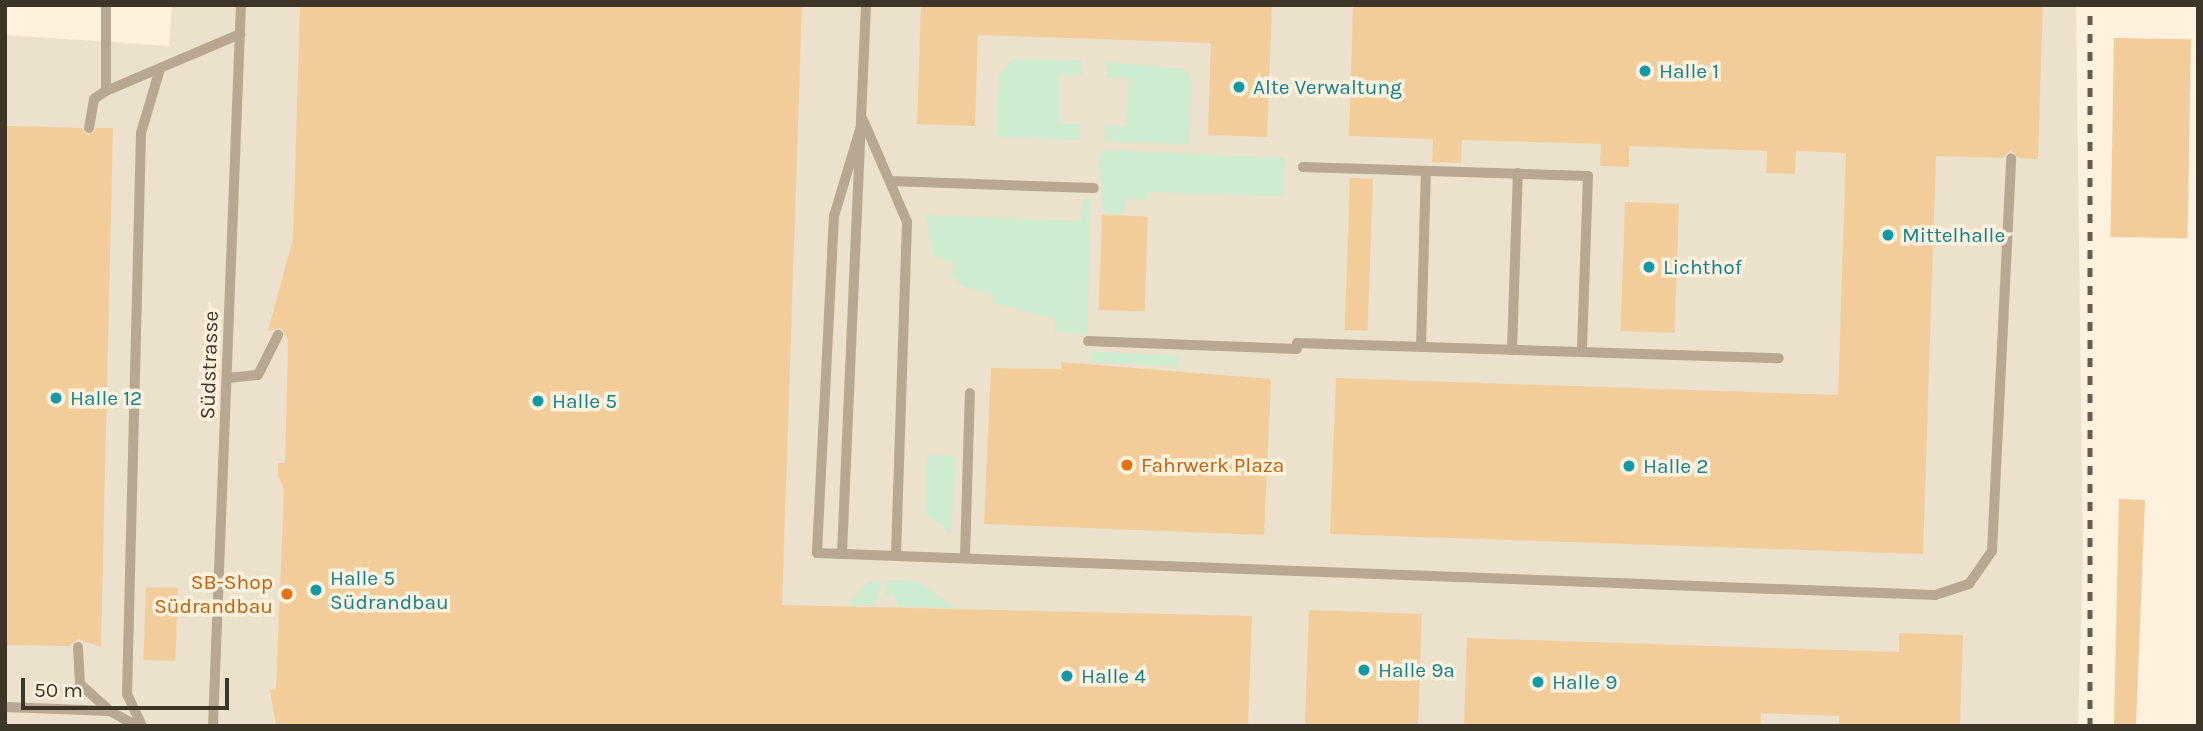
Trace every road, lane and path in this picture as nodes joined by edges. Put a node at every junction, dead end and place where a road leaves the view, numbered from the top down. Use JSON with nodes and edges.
{"nodes":[{"id":1,"x":106,"y":5,"type":"edge"},
{"id":2,"x":241,"y":5,"type":"edge"},
{"id":3,"x":866,"y":5,"type":"edge"},
{"id":4,"x":240,"y":34,"type":"junction"},
{"id":5,"x":160,"y":69,"type":"junction"},
{"id":6,"x":106,"y":91,"type":"junction"},
{"id":7,"x":863,"y":120,"type":"junction"},
{"id":8,"x":89,"y":128,"type":"dead end"},
{"id":9,"x":2011,"y":158,"type":"dead end"},
{"id":10,"x":1303,"y":167,"type":"dead end"},
{"id":11,"x":1426,"y":171,"type":"junction"},
{"id":12,"x":1518,"y":173,"type":"junction"},
{"id":13,"x":890,"y":181,"type":"junction"},
{"id":14,"x":1094,"y":188,"type":"dead end"},
{"id":15,"x":278,"y":335,"type":"dead end"},
{"id":16,"x":1088,"y":341,"type":"dead end"},
{"id":17,"x":1421,"y":347,"type":"junction"},
{"id":18,"x":1513,"y":350,"type":"junction"},
{"id":19,"x":1583,"y":352,"type":"junction"},
{"id":20,"x":1779,"y":358,"type":"dead end"},
{"id":21,"x":228,"y":378,"type":"junction"},
{"id":22,"x":970,"y":393,"type":"dead end"},
{"id":23,"x":842,"y":553,"type":"junction"},
{"id":24,"x":896,"y":554,"type":"junction"},
{"id":25,"x":965,"y":557,"type":"junction"},
{"id":26,"x":78,"y":646,"type":"dead end"},
{"id":27,"x":5,"y":707,"type":"edge"},
{"id":28,"x":110,"y":711,"type":"junction"},
{"id":29,"x":136,"y":726,"type":"edge"},
{"id":30,"x":142,"y":726,"type":"edge"},
{"id":31,"x":213,"y":726,"type":"edge"}],
"edges":[{"from":1,"to":6,"type":"lane"},
{"from":2,"to":4,"type":"lane","name":"Südstrasse"},
{"from":3,"to":7,"type":"lane"},
{"from":4,"to":5,"type":"lane"},
{"from":4,"to":21,"type":"lane","name":"Südstrasse"},
{"from":5,"to":6,"type":"lane"},
{"from":5,"to":30,"type":"lane"},
{"from":6,"to":8,"type":"lane"},
{"from":7,"to":13,"type":"lane"},
{"from":7,"to":23,"type":"lane"},
{"from":7,"to":23,"type":"lane"},
{"from":9,"to":25,"type":"lane"},
{"from":10,"to":11,"type":"lane"},
{"from":11,"to":12,"type":"lane"},
{"from":11,"to":17,"type":"lane"},
{"from":12,"to":18,"type":"lane"},
{"from":12,"to":19,"type":"lane"},
{"from":13,"to":14,"type":"lane"},
{"from":13,"to":24,"type":"lane"},
{"from":15,"to":21,"type":"lane"},
{"from":16,"to":17,"type":"lane"},
{"from":17,"to":18,"type":"lane"},
{"from":18,"to":19,"type":"lane"},
{"from":19,"to":20,"type":"lane"},
{"from":21,"to":31,"type":"lane","name":"Südstrasse"},
{"from":22,"to":25,"type":"lane"},
{"from":23,"to":24,"type":"lane"},
{"from":24,"to":25,"type":"lane"},
{"from":26,"to":28,"type":"lane"},
{"from":27,"to":28,"type":"lane"},
{"from":28,"to":29,"type":"lane"}]}
